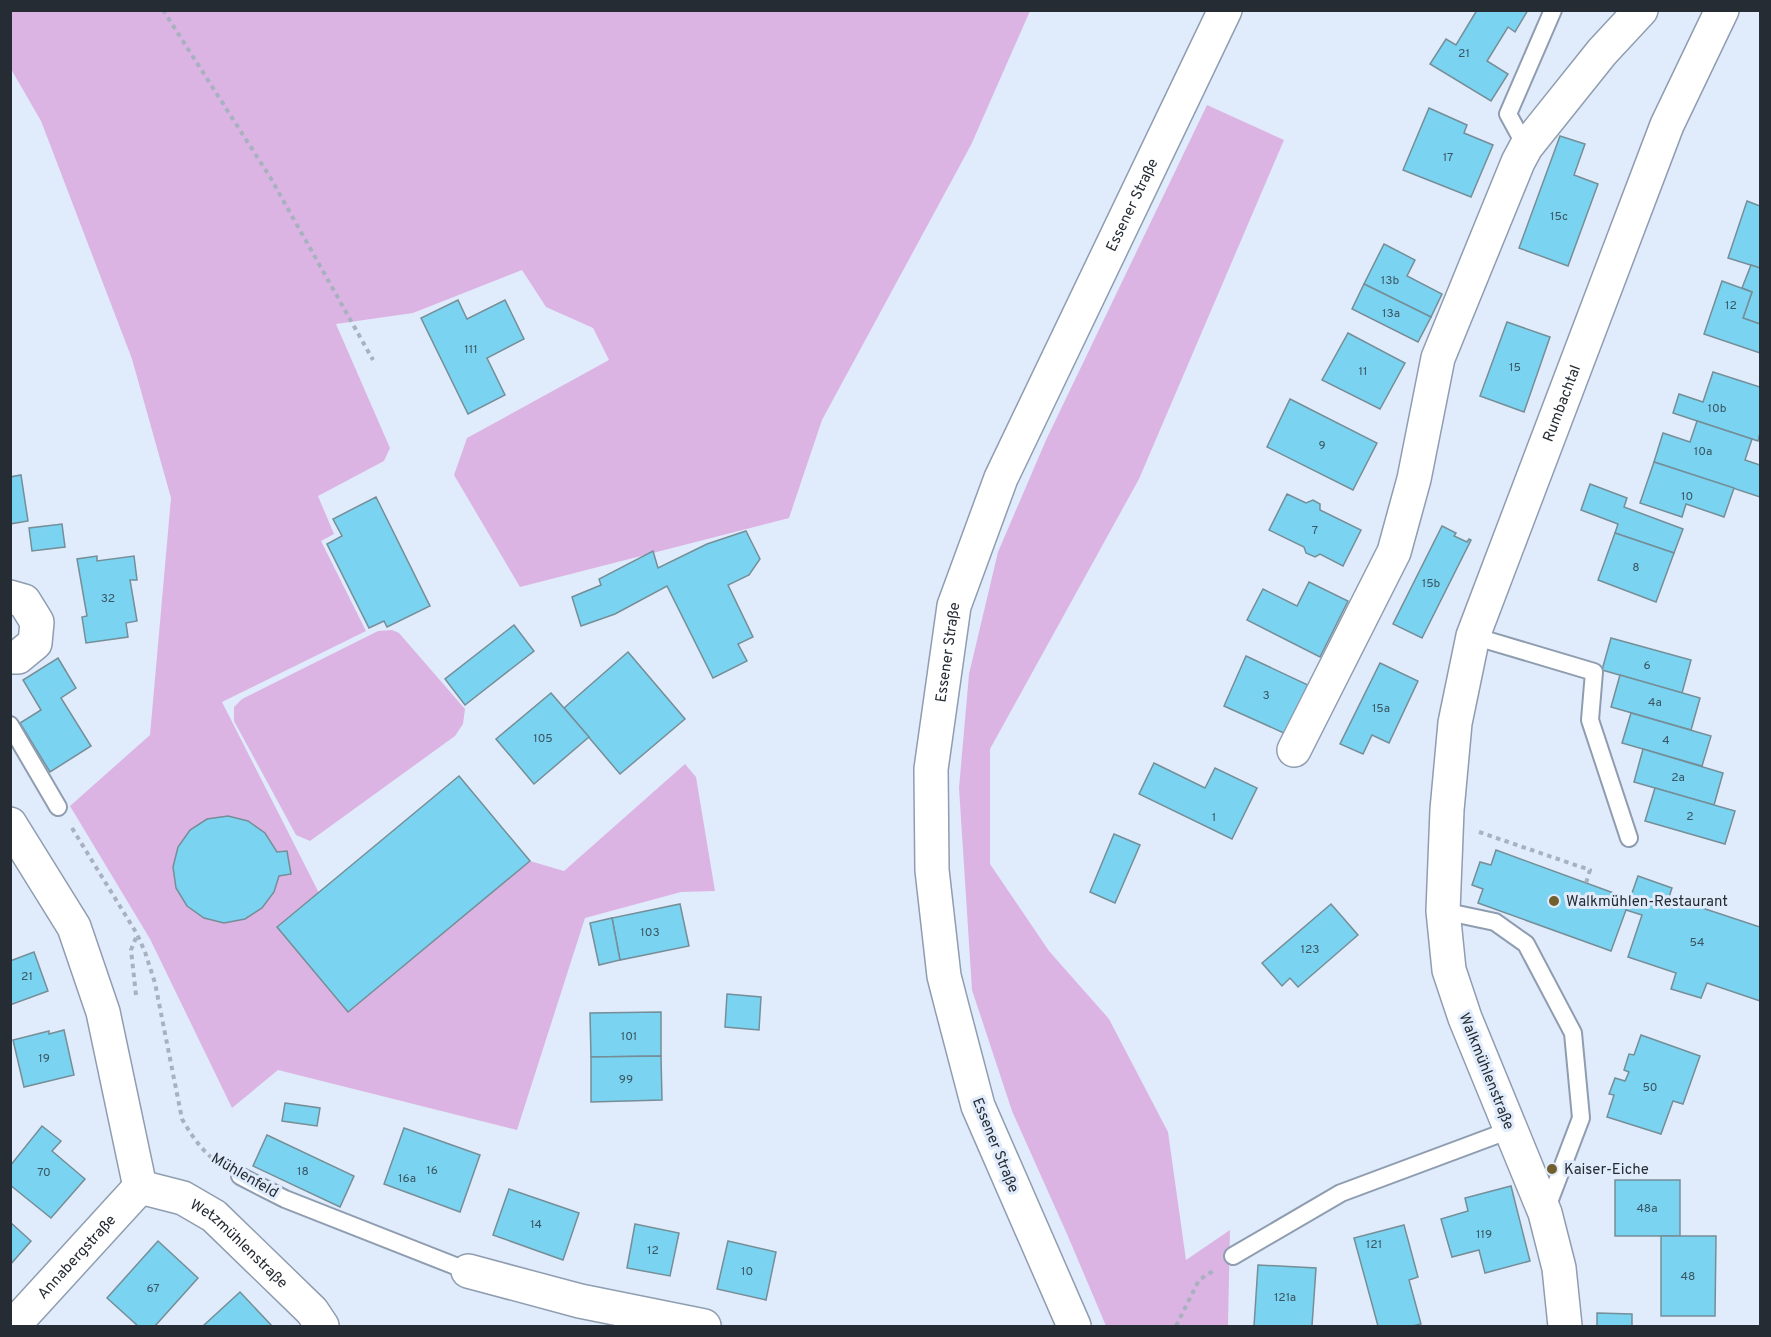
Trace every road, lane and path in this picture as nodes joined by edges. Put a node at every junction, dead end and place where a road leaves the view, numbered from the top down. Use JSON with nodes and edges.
{"nodes":[{"id":1,"x":163,"y":10,"type":"edge"},
{"id":2,"x":1225,"y":10,"type":"edge"},
{"id":3,"x":1553,"y":10,"type":"edge"},
{"id":4,"x":1641,"y":10,"type":"edge"},
{"id":5,"x":1722,"y":10,"type":"edge"},
{"id":6,"x":1526,"y":147,"type":"junction"},
{"id":7,"x":373,"y":360,"type":"dead end"},
{"id":8,"x":10,"y":597,"type":"edge"},
{"id":9,"x":1473,"y":636,"type":"junction"},
{"id":10,"x":10,"y":657,"type":"edge"},
{"id":11,"x":10,"y":725,"type":"edge"},
{"id":12,"x":1294,"y":750,"type":"dead end"},
{"id":13,"x":58,"y":807,"type":"joint"},
{"id":14,"x":1447,"y":816,"type":"junction"},
{"id":15,"x":10,"y":824,"type":"edge"},
{"id":16,"x":1629,"y":838,"type":"dead end"},
{"id":17,"x":1586,"y":883,"type":"dead end"},
{"id":18,"x":1443,"y":911,"type":"junction"},
{"id":19,"x":1510,"y":1130,"type":"junction"},
{"id":20,"x":240,"y":1176,"type":"joint"},
{"id":21,"x":140,"y":1187,"type":"junction"},
{"id":22,"x":1545,"y":1213,"type":"junction"},
{"id":23,"x":1233,"y":1256,"type":"joint"},
{"id":24,"x":468,"y":1271,"type":"joint"},
{"id":25,"x":13,"y":1326,"type":"edge"},
{"id":26,"x":322,"y":1326,"type":"edge"},
{"id":27,"x":704,"y":1326,"type":"edge"},
{"id":28,"x":1074,"y":1326,"type":"edge"},
{"id":29,"x":1176,"y":1326,"type":"edge"},
{"id":30,"x":1565,"y":1326,"type":"edge"}],
"edges":[{"from":1,"to":7,"type":"path"},
{"from":2,"to":28,"type":"street","name":"Essener Straße"},
{"from":3,"to":6,"type":"lane"},
{"from":4,"to":6,"type":"street"},
{"from":5,"to":9,"type":"street","name":"Rumbachtal"},
{"from":6,"to":12,"type":"street"},
{"from":8,"to":10,"type":"street"},
{"from":9,"to":14,"type":"street","name":"Rumbachtal"},
{"from":9,"to":16,"type":"lane"},
{"from":11,"to":13,"type":"lane"},
{"from":13,"to":20,"type":"path","name":"Mühlenfeld"},
{"from":14,"to":17,"type":"path"},
{"from":14,"to":18,"type":"street","name":"Walkmühlenstraße"},
{"from":15,"to":21,"type":"street"},
{"from":18,"to":19,"type":"street","name":"Walkmühlenstraße"},
{"from":18,"to":22,"type":"lane"},
{"from":19,"to":22,"type":"street","name":"Walkmühlenstraße"},
{"from":19,"to":23,"type":"lane"},
{"from":20,"to":24,"type":"lane","name":"Mühlenfeld"},
{"from":21,"to":25,"type":"street","name":"Annabergstraße"},
{"from":21,"to":26,"type":"street","name":"Wetzmühlenstraße"},
{"from":22,"to":30,"type":"street","name":"Walkmühlenstraße"},
{"from":23,"to":29,"type":"path"},
{"from":24,"to":27,"type":"street","name":"Mühlenfeld"}]}
